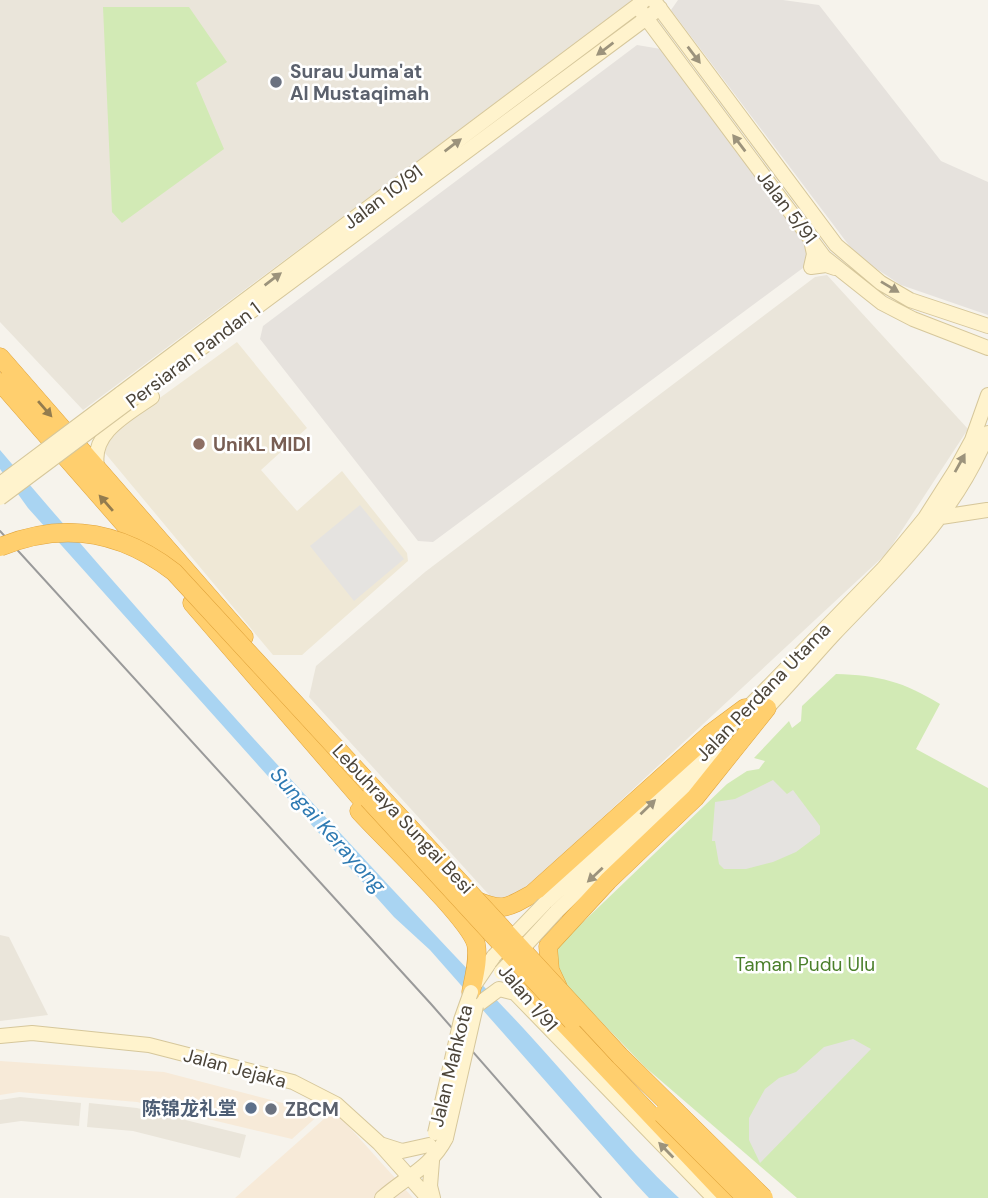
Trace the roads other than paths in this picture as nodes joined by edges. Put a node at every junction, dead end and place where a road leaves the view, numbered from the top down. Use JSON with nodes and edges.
{"nodes":[{"id":1,"x":641,"y":3,"type":"edge"},
{"id":2,"x":657,"y":4,"type":"edge"},
{"id":3,"x":647,"y":18,"type":"junction"},
{"id":4,"x":386,"y":212,"type":"joint"},
{"id":5,"x":313,"y":266,"type":"junction"},
{"id":6,"x":988,"y":326,"type":"edge"},
{"id":7,"x":986,"y":350,"type":"edge"},
{"id":8,"x":0,"y":357,"type":"edge"},
{"id":9,"x":0,"y":382,"type":"edge"},
{"id":10,"x":988,"y":395,"type":"edge"},
{"id":11,"x":127,"y":396,"type":"junction"},
{"id":12,"x":988,"y":433,"type":"edge"},
{"id":13,"x":97,"y":466,"type":"junction"},
{"id":14,"x":0,"y":484,"type":"edge"},
{"id":15,"x":0,"y":498,"type":"edge"},
{"id":16,"x":987,"y":510,"type":"edge"},
{"id":17,"x":941,"y":517,"type":"junction"},
{"id":18,"x":0,"y":547,"type":"edge"},
{"id":19,"x":0,"y":557,"type":"edge"},
{"id":20,"x":263,"y":687,"type":"junction"},
{"id":21,"x":745,"y":708,"type":"joint"},
{"id":22,"x":767,"y":708,"type":"joint"},
{"id":23,"x":475,"y":900,"type":"junction"},
{"id":24,"x":549,"y":909,"type":"junction"},
{"id":25,"x":494,"y":956,"type":"junction"},
{"id":26,"x":501,"y":972,"type":"junction"},
{"id":27,"x":474,"y":999,"type":"junction"},
{"id":28,"x":565,"y":999,"type":"junction"},
{"id":29,"x":0,"y":1035,"type":"edge"},
{"id":30,"x":563,"y":1040,"type":"junction"},
{"id":31,"x":437,"y":1138,"type":"junction"},
{"id":32,"x":379,"y":1143,"type":"junction"},
{"id":33,"x":432,"y":1161,"type":"junction"},
{"id":34,"x":408,"y":1176,"type":"junction"},
{"id":35,"x":382,"y":1198,"type":"edge"},
{"id":36,"x":428,"y":1198,"type":"edge"},
{"id":37,"x":433,"y":1198,"type":"edge"},
{"id":38,"x":714,"y":1198,"type":"edge"},
{"id":39,"x":732,"y":1198,"type":"edge"},
{"id":40,"x":746,"y":1198,"type":"edge"},
{"id":41,"x":764,"y":1198,"type":"edge"},
{"id":42,"x":775,"y":1198,"type":"edge"}],
"edges":[{"from":1,"to":3,"type":"street","name":"Jalan 5/91"},
{"from":11,"to":1,"type":"street","name":"Jalan 10/91","one_way":true},
{"from":2,"to":3,"type":"street","name":"Jalan 10/91"},
{"from":2,"to":6,"type":"street","name":"Jalan 5/91","one_way":true},
{"from":3,"to":4,"type":"street","name":"Jalan 10/91","one_way":true},
{"from":7,"to":3,"type":"street","name":"Jalan 5/91","one_way":true},
{"from":4,"to":5,"type":"street","name":"Persiaran Pandan 1"},
{"from":5,"to":11,"type":"street","name":"Persiaran Pandan 1"},
{"from":5,"to":13,"type":"street"},
{"from":8,"to":13,"type":"highway","one_way":true},
{"from":20,"to":9,"type":"highway","one_way":true},
{"from":21,"to":10,"type":"street","name":"Jalan Perdana Utama","one_way":true},
{"from":11,"to":14,"type":"street","name":"Persiaran Pandan 1","bridge":true},
{"from":11,"to":15,"type":"street","name":"Persiaran Pandan 1","bridge":true},
{"from":12,"to":17,"type":"street","name":"Jalan Perdana Utama"},
{"from":13,"to":23,"type":"highway"},
{"from":16,"to":17,"type":"street"},
{"from":17,"to":22,"type":"street","name":"Jalan Perdana Utama"},
{"from":18,"to":41,"type":"highway","name":"Lebuhraya Sungai Besi","bridge":true},
{"from":19,"to":40,"type":"highway","name":"Lebuhraya Sungai Besi","bridge":true},
{"from":20,"to":27,"type":"highway"},
{"from":20,"to":39,"type":"highway"},
{"from":24,"to":21,"type":"highway","one_way":true},
{"from":22,"to":24,"type":"highway","one_way":true},
{"from":23,"to":24,"type":"highway"},
{"from":23,"to":28,"type":"highway"},
{"from":24,"to":25,"type":"street","bridge":true},
{"from":24,"to":26,"type":"street","bridge":true},
{"from":24,"to":28,"type":"highway"},
{"from":25,"to":26,"type":"street","name":"Jalan 1/91","bridge":true},
{"from":25,"to":27,"type":"street","name":"Jalan Mahkota"},
{"from":26,"to":27,"type":"street","name":"Jalan Mahkota"},
{"from":26,"to":30,"type":"street","name":"Jalan 1/91"},
{"from":27,"to":30,"type":"street"},
{"from":27,"to":31,"type":"street","name":"Jalan Mahkota","bridge":true},
{"from":28,"to":42,"type":"highway"},
{"from":29,"to":32,"type":"street","name":"Jalan Jejaka"},
{"from":38,"to":30,"type":"street","one_way":true},
{"from":31,"to":32,"type":"street"},
{"from":31,"to":33,"type":"street","name":"Jalan Mahkota"},
{"from":31,"to":34,"type":"street","name":"Jalan Mahkota"},
{"from":32,"to":34,"type":"street","name":"Jalan Jejaka"},
{"from":33,"to":34,"type":"street","name":"Jalan Mahkota"},
{"from":33,"to":37,"type":"street"},
{"from":34,"to":35,"type":"street","name":"Jalan Mahkota"},
{"from":34,"to":36,"type":"street","name":"Jalan Jejaka"}]}
